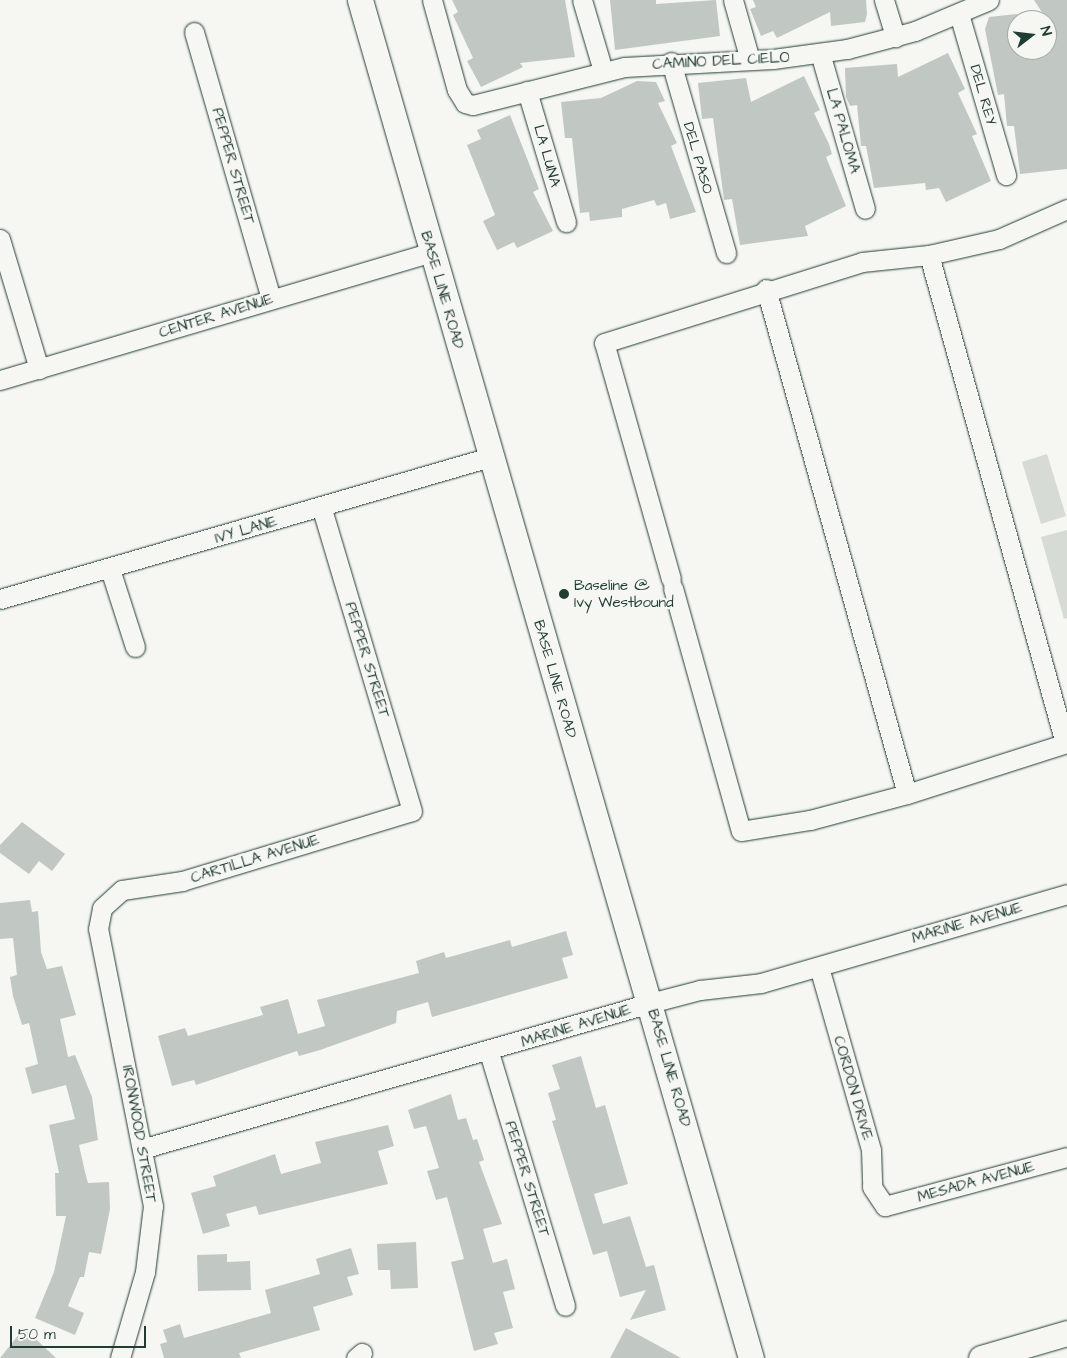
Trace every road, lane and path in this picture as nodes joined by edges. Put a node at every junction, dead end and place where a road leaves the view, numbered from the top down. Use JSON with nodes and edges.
{"nodes":[{"id":1,"x":360,"y":0,"type":"edge"},
{"id":2,"x":432,"y":0,"type":"edge"},
{"id":3,"x":582,"y":0,"type":"edge"},
{"id":4,"x":733,"y":0,"type":"edge"},
{"id":5,"x":884,"y":0,"type":"edge"},
{"id":6,"x":988,"y":0,"type":"edge"},
{"id":7,"x":959,"y":14,"type":"junction"},
{"id":8,"x":194,"y":32,"type":"dead end"},
{"id":9,"x":895,"y":37,"type":"junction"},
{"id":10,"x":820,"y":53,"type":"junction"},
{"id":11,"x":750,"y":60,"type":"junction"},
{"id":12,"x":671,"y":62,"type":"junction"},
{"id":13,"x":603,"y":71,"type":"junction"},
{"id":14,"x":527,"y":91,"type":"junction"},
{"id":15,"x":1006,"y":176,"type":"dead end"},
{"id":16,"x":865,"y":209,"type":"dead end"},
{"id":17,"x":1066,"y":212,"type":"edge"},
{"id":18,"x":566,"y":222,"type":"dead end"},
{"id":19,"x":0,"y":239,"type":"edge"},
{"id":20,"x":432,"y":252,"type":"junction"},
{"id":21,"x":726,"y":253,"type":"dead end"},
{"id":22,"x":930,"y":255,"type":"junction"},
{"id":23,"x":766,"y":289,"type":"junction"},
{"id":24,"x":271,"y":299,"type":"junction"},
{"id":25,"x":39,"y":369,"type":"junction"},
{"id":26,"x":0,"y":380,"type":"edge"},
{"id":27,"x":490,"y":457,"type":"junction"},
{"id":28,"x":322,"y":509,"type":"junction"},
{"id":29,"x":110,"y":569,"type":"junction"},
{"id":30,"x":0,"y":599,"type":"edge"},
{"id":31,"x":135,"y":647,"type":"dead end"},
{"id":32,"x":1066,"y":743,"type":"edge"},
{"id":33,"x":907,"y":794,"type":"junction"},
{"id":34,"x":412,"y":811,"type":"joint"},
{"id":35,"x":1067,"y":894,"type":"edge"},
{"id":36,"x":102,"y":908,"type":"joint"},
{"id":37,"x":819,"y":967,"type":"junction"},
{"id":38,"x":650,"y":1003,"type":"junction"},
{"id":39,"x":489,"y":1052,"type":"junction"},
{"id":40,"x":145,"y":1148,"type":"junction"},
{"id":41,"x":1067,"y":1157,"type":"edge"},
{"id":42,"x":885,"y":1206,"type":"joint"},
{"id":43,"x":565,"y":1306,"type":"dead end"},
{"id":44,"x":1067,"y":1333,"type":"edge"},
{"id":45,"x":120,"y":1358,"type":"edge"},
{"id":46,"x":751,"y":1358,"type":"edge"},
{"id":47,"x":981,"y":1358,"type":"edge"}],
"edges":[{"from":1,"to":20,"type":"main road","name":"BASE LINE ROAD"},
{"from":2,"to":14,"type":"street","name":"CAMINO DEL CIELO"},
{"from":3,"to":13,"type":"street"},
{"from":4,"to":11,"type":"street"},
{"from":5,"to":9,"type":"street"},
{"from":6,"to":7,"type":"street","name":"CAMINO DEL CIELO"},
{"from":7,"to":9,"type":"street","name":"CAMINO DEL CIELO"},
{"from":7,"to":15,"type":"street","name":"DEL REY"},
{"from":8,"to":24,"type":"street","name":"PEPPER STREET"},
{"from":9,"to":10,"type":"street","name":"CAMINO DEL CIELO"},
{"from":10,"to":11,"type":"street","name":"CAMINO DEL CIELO"},
{"from":10,"to":16,"type":"street","name":"LA PALOMA"},
{"from":11,"to":12,"type":"street","name":"CAMINO DEL CIELO"},
{"from":12,"to":13,"type":"street","name":"CAMINO DEL CIELO"},
{"from":12,"to":21,"type":"street","name":"DEL PASO"},
{"from":13,"to":14,"type":"street","name":"CAMINO DEL CIELO"},
{"from":14,"to":18,"type":"street","name":"LA LUNA"},
{"from":17,"to":22,"type":"street"},
{"from":19,"to":25,"type":"street"},
{"from":20,"to":24,"type":"street","name":"CENTER AVENUE"},
{"from":20,"to":27,"type":"main road","name":"BASE LINE ROAD"},
{"from":22,"to":23,"type":"street"},
{"from":22,"to":32,"type":"street"},
{"from":23,"to":33,"type":"street"},
{"from":23,"to":33,"type":"street"},
{"from":24,"to":25,"type":"street","name":"CENTER AVENUE"},
{"from":25,"to":26,"type":"street","name":"CENTER AVENUE"},
{"from":27,"to":28,"type":"street","name":"IVY LANE"},
{"from":27,"to":38,"type":"main road","name":"BASE LINE ROAD"},
{"from":28,"to":29,"type":"street","name":"IVY LANE"},
{"from":28,"to":34,"type":"street","name":"PEPPER STREET"},
{"from":29,"to":30,"type":"street","name":"IVY LANE"},
{"from":29,"to":31,"type":"street"},
{"from":32,"to":33,"type":"street"},
{"from":34,"to":36,"type":"street","name":"CARTILLA AVENUE"},
{"from":35,"to":37,"type":"street","name":"MARINE AVENUE"},
{"from":36,"to":40,"type":"street","name":"IRONWOOD STREET"},
{"from":37,"to":38,"type":"street","name":"MARINE AVENUE"},
{"from":37,"to":42,"type":"street","name":"CORDON DRIVE"},
{"from":38,"to":39,"type":"street","name":"MARINE AVENUE"},
{"from":38,"to":46,"type":"main road","name":"BASE LINE ROAD"},
{"from":39,"to":40,"type":"street","name":"MARINE AVENUE"},
{"from":39,"to":43,"type":"street","name":"PEPPER STREET"},
{"from":40,"to":45,"type":"street","name":"IRONWOOD STREET"},
{"from":41,"to":42,"type":"street","name":"MESADA AVENUE"},
{"from":44,"to":47,"type":"main road"}]}
